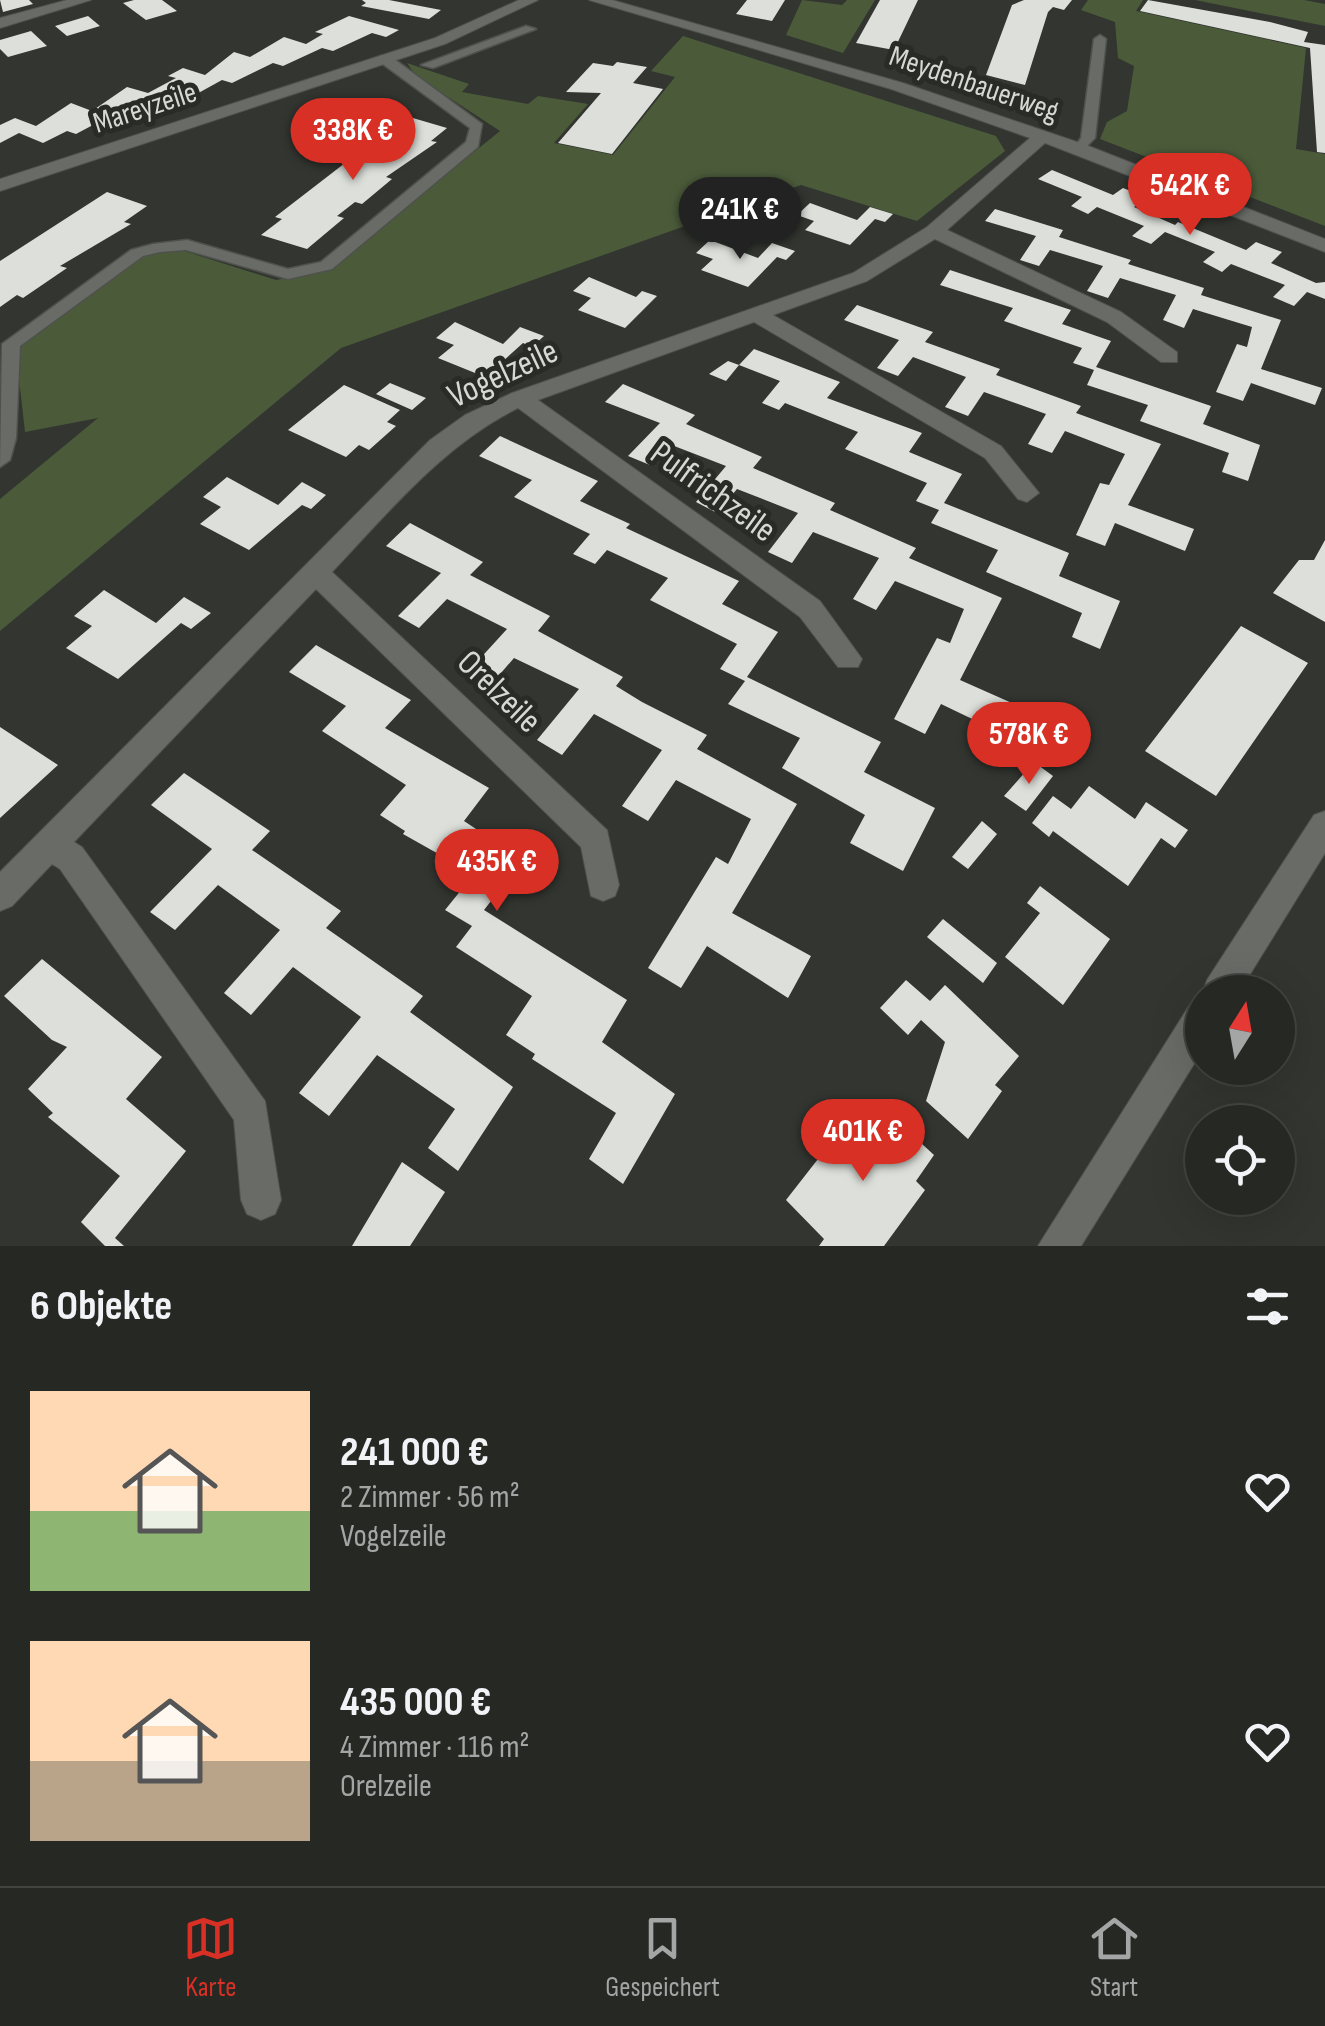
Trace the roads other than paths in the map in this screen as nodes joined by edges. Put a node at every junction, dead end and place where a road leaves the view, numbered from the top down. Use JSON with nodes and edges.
{"nodes":[{"id":1,"x":84,"y":0,"type":"edge"},
{"id":2,"x":530,"y":0,"type":"edge"},
{"id":3,"x":596,"y":0,"type":"edge"},
{"id":4,"x":0,"y":23,"type":"edge"},
{"id":5,"x":530,"y":29,"type":"dead end"},
{"id":6,"x":1100,"y":39,"type":"dead end"},
{"id":7,"x":409,"y":51,"type":"junction"},
{"id":8,"x":384,"y":59,"type":"junction"},
{"id":9,"x":428,"y":65,"type":"junction"},
{"id":10,"x":444,"y":74,"type":"dead end"},
{"id":11,"x":1040,"y":136,"type":"junction"},
{"id":12,"x":1080,"y":149,"type":"junction"},
{"id":13,"x":0,"y":185,"type":"edge"},
{"id":14,"x":934,"y":231,"type":"junction"},
{"id":15,"x":1325,"y":246,"type":"edge"},
{"id":16,"x":758,"y":316,"type":"junction"},
{"id":17,"x":1168,"y":357,"type":"dead end"},
{"id":18,"x":520,"y":398,"type":"junction"},
{"id":19,"x":0,"y":460,"type":"edge"},
{"id":20,"x":1027,"y":493,"type":"dead end"},
{"id":21,"x":313,"y":570,"type":"junction"},
{"id":22,"x":848,"y":660,"type":"dead end"},
{"id":23,"x":1325,"y":825,"type":"edge"},
{"id":24,"x":52,"y":846,"type":"junction"},
{"id":25,"x":603,"y":885,"type":"dead end"},
{"id":26,"x":0,"y":895,"type":"edge"},
{"id":27,"x":1230,"y":975,"type":"edge"},
{"id":28,"x":1185,"y":1046,"type":"edge"},
{"id":29,"x":261,"y":1200,"type":"dead end"},
{"id":30,"x":1058,"y":1246,"type":"edge"}],
"edges":[{"from":1,"to":4,"type":"street"},
{"from":2,"to":7,"type":"street","name":"Mareyzeile"},
{"from":3,"to":11,"type":"street","name":"Meydenbauerweg"},
{"from":5,"to":9,"type":"lane"},
{"from":6,"to":12,"type":"lane"},
{"from":7,"to":8,"type":"street","name":"Mareyzeile"},
{"from":7,"to":9,"type":"lane"},
{"from":8,"to":13,"type":"street","name":"Mareyzeile"},
{"from":8,"to":19,"type":"lane"},
{"from":9,"to":10,"type":"lane"},
{"from":11,"to":12,"type":"street","name":"Meydenbauerweg"},
{"from":11,"to":14,"type":"street","name":"Vogelzeile"},
{"from":12,"to":15,"type":"street","name":"Meydenbauerweg"},
{"from":14,"to":16,"type":"street","name":"Vogelzeile"},
{"from":14,"to":17,"type":"street"},
{"from":16,"to":18,"type":"street","name":"Vogelzeile"},
{"from":16,"to":20,"type":"street"},
{"from":18,"to":21,"type":"street","name":"Vogelzeile"},
{"from":18,"to":22,"type":"street","name":"Pulfrichzeile"},
{"from":21,"to":24,"type":"street","name":"Vogelzeile"},
{"from":21,"to":25,"type":"street","name":"Orelzeile"},
{"from":23,"to":27,"type":"street"},
{"from":24,"to":26,"type":"street","name":"Vogelzeile"},
{"from":24,"to":29,"type":"street"},
{"from":28,"to":30,"type":"street"}]}
